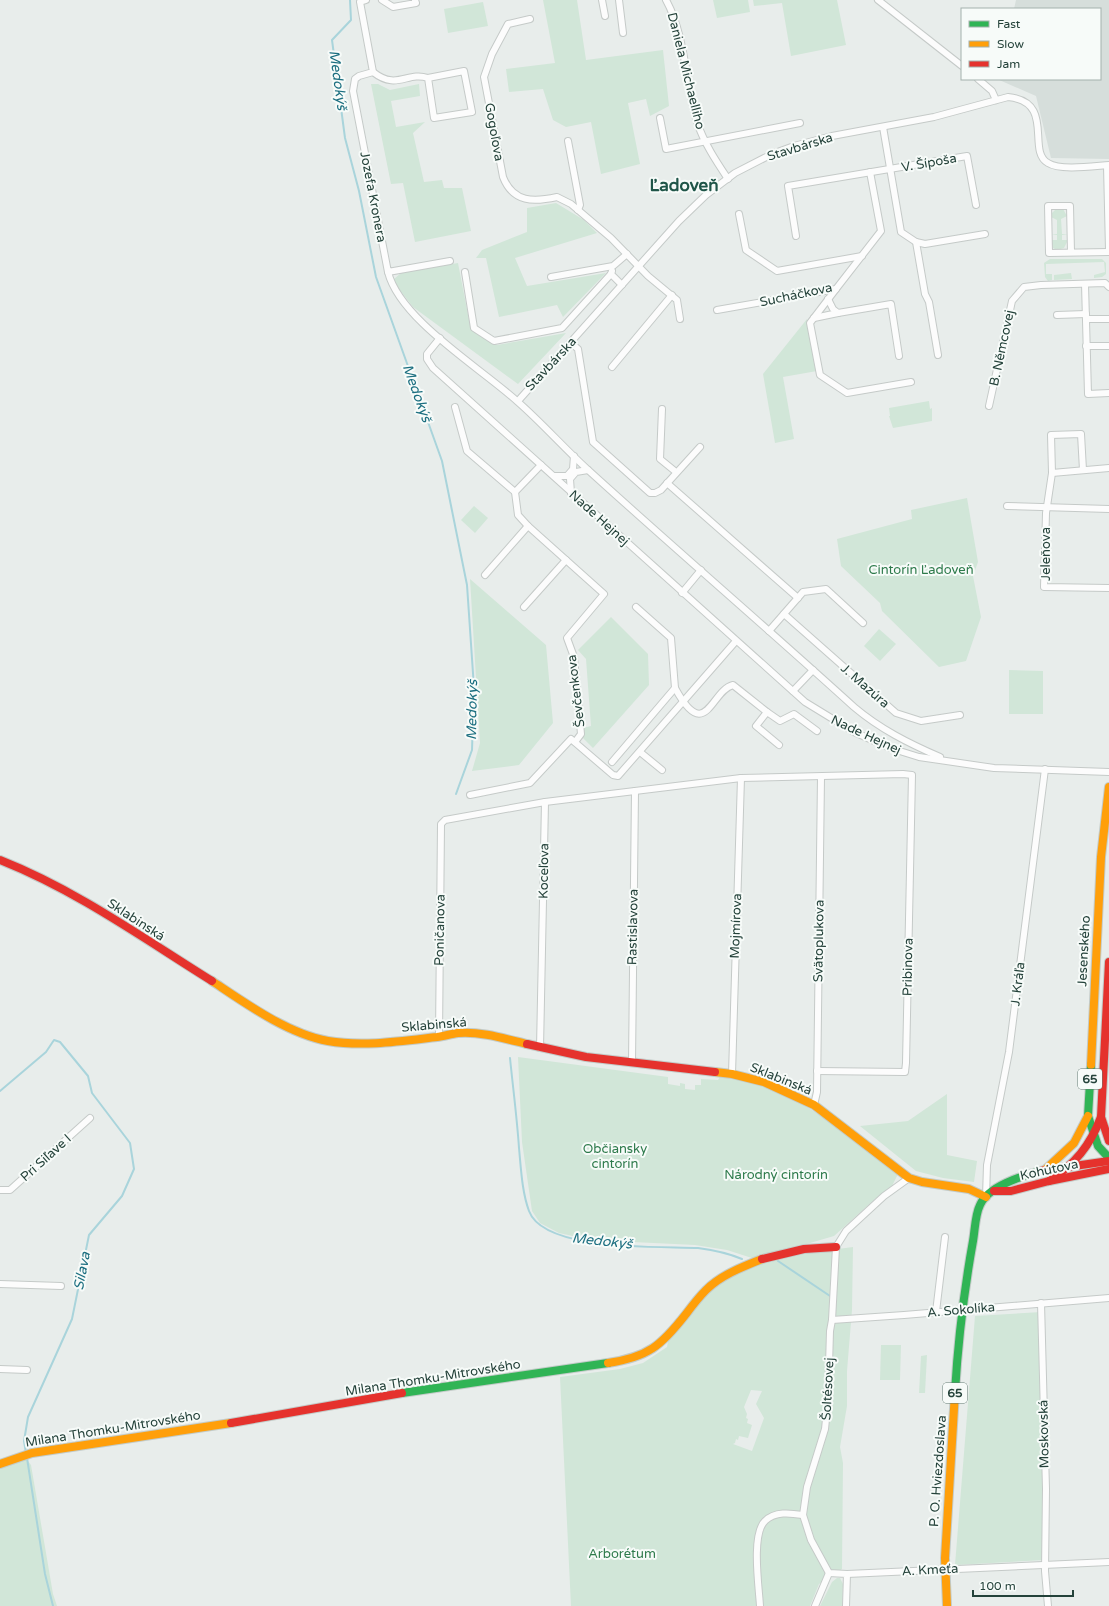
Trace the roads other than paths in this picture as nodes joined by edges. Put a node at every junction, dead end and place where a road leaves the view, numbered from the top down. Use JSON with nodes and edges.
{"nodes":[{"id":1,"x":366,"y":0,"type":"edge"},
{"id":2,"x":382,"y":0,"type":"edge"},
{"id":3,"x":415,"y":0,"type":"edge"},
{"id":4,"x":602,"y":0,"type":"edge"},
{"id":5,"x":619,"y":0,"type":"edge"},
{"id":6,"x":666,"y":0,"type":"edge"},
{"id":7,"x":878,"y":0,"type":"edge"},
{"id":8,"x":605,"y":16,"type":"dead end"},
{"id":9,"x":530,"y":19,"type":"dead end"},
{"id":10,"x":623,"y":34,"type":"dead end"},
{"id":11,"x":961,"y":65,"type":"edge"},
{"id":12,"x":373,"y":72,"type":"junction"},
{"id":13,"x":428,"y":78,"type":"junction"},
{"id":14,"x":979,"y":80,"type":"edge"},
{"id":15,"x":996,"y":100,"type":"junction"},
{"id":16,"x":660,"y":118,"type":"dead end"},
{"id":17,"x":800,"y":123,"type":"dead end"},
{"id":18,"x":883,"y":127,"type":"junction"},
{"id":19,"x":568,"y":140,"type":"dead end"},
{"id":20,"x":706,"y":142,"type":"junction"},
{"id":21,"x":1108,"y":166,"type":"edge"},
{"id":22,"x":890,"y":169,"type":"junction"},
{"id":23,"x":870,"y":172,"type":"junction"},
{"id":24,"x":728,"y":179,"type":"junction"},
{"id":25,"x":976,"y":205,"type":"dead end"},
{"id":26,"x":578,"y":210,"type":"junction"},
{"id":27,"x":739,"y":214,"type":"dead end"},
{"id":28,"x":985,"y":234,"type":"dead end"},
{"id":29,"x":796,"y":236,"type":"dead end"},
{"id":30,"x":916,"y":242,"type":"junction"},
{"id":31,"x":1109,"y":251,"type":"edge"},
{"id":32,"x":1071,"y":252,"type":"junction"},
{"id":33,"x":627,"y":254,"type":"junction"},
{"id":34,"x":862,"y":256,"type":"junction"},
{"id":35,"x":450,"y":261,"type":"dead end"},
{"id":36,"x":613,"y":266,"type":"junction"},
{"id":37,"x":638,"y":266,"type":"junction"},
{"id":38,"x":388,"y":272,"type":"junction"},
{"id":39,"x":465,"y":272,"type":"dead end"},
{"id":40,"x":611,"y":274,"type":"junction"},
{"id":41,"x":551,"y":278,"type":"dead end"},
{"id":42,"x":1108,"y":283,"type":"edge"},
{"id":43,"x":1085,"y":284,"type":"junction"},
{"id":44,"x":622,"y":285,"type":"junction"},
{"id":45,"x":836,"y":289,"type":"junction"},
{"id":46,"x":672,"y":295,"type":"junction"},
{"id":47,"x":828,"y":299,"type":"junction"},
{"id":48,"x":717,"y":310,"type":"dead end"},
{"id":49,"x":838,"y":313,"type":"junction"},
{"id":50,"x":1058,"y":315,"type":"dead end"},
{"id":51,"x":1086,"y":317,"type":"junction"},
{"id":52,"x":814,"y":318,"type":"junction"},
{"id":53,"x":680,"y":319,"type":"dead end"},
{"id":54,"x":1109,"y":319,"type":"edge"},
{"id":55,"x":440,"y":338,"type":"junction"},
{"id":56,"x":571,"y":343,"type":"junction"},
{"id":57,"x":1086,"y":346,"type":"junction"},
{"id":58,"x":1109,"y":346,"type":"edge"},
{"id":59,"x":938,"y":354,"type":"dead end"},
{"id":60,"x":899,"y":356,"type":"dead end"},
{"id":61,"x":612,"y":367,"type":"dead end"},
{"id":62,"x":911,"y":382,"type":"dead end"},
{"id":63,"x":1109,"y":393,"type":"edge"},
{"id":64,"x":518,"y":401,"type":"junction"},
{"id":65,"x":989,"y":406,"type":"dead end"},
{"id":66,"x":455,"y":407,"type":"dead end"},
{"id":67,"x":662,"y":409,"type":"dead end"},
{"id":68,"x":700,"y":447,"type":"dead end"},
{"id":69,"x":574,"y":456,"type":"junction"},
{"id":70,"x":541,"y":465,"type":"junction"},
{"id":71,"x":1109,"y":468,"type":"edge"},
{"id":72,"x":588,"y":470,"type":"junction"},
{"id":73,"x":1083,"y":470,"type":"junction"},
{"id":74,"x":676,"y":472,"type":"junction"},
{"id":75,"x":1052,"y":473,"type":"junction"},
{"id":76,"x":554,"y":476,"type":"junction"},
{"id":77,"x":666,"y":483,"type":"junction"},
{"id":78,"x":515,"y":492,"type":"junction"},
{"id":79,"x":571,"y":493,"type":"junction"},
{"id":80,"x":1007,"y":506,"type":"dead end"},
{"id":81,"x":1047,"y":507,"type":"junction"},
{"id":82,"x":1109,"y":509,"type":"edge"},
{"id":83,"x":528,"y":526,"type":"junction"},
{"id":84,"x":566,"y":560,"type":"junction"},
{"id":85,"x":701,"y":570,"type":"junction"},
{"id":86,"x":485,"y":575,"type":"dead end"},
{"id":87,"x":1109,"y":588,"type":"edge"},
{"id":88,"x":682,"y":593,"type":"junction"},
{"id":89,"x":798,"y":598,"type":"junction"},
{"id":90,"x":524,"y":607,"type":"dead end"},
{"id":91,"x":636,"y":607,"type":"dead end"},
{"id":92,"x":784,"y":614,"type":"junction"},
{"id":93,"x":863,"y":623,"type":"dead end"},
{"id":94,"x":769,"y":631,"type":"junction"},
{"id":95,"x":736,"y":641,"type":"junction"},
{"id":96,"x":813,"y":670,"type":"junction"},
{"id":97,"x":675,"y":688,"type":"junction"},
{"id":98,"x":794,"y":691,"type":"junction"},
{"id":99,"x":682,"y":701,"type":"junction"},
{"id":100,"x":767,"y":712,"type":"junction"},
{"id":101,"x":960,"y":714,"type":"dead end"},
{"id":102,"x":817,"y":731,"type":"dead end"},
{"id":103,"x":573,"y":740,"type":"junction"},
{"id":104,"x":779,"y":745,"type":"dead end"},
{"id":105,"x":640,"y":752,"type":"junction"},
{"id":106,"x":947,"y":760,"type":"junction"},
{"id":107,"x":612,"y":762,"type":"dead end"},
{"id":108,"x":1045,"y":769,"type":"junction"},
{"id":109,"x":662,"y":770,"type":"dead end"},
{"id":110,"x":1109,"y":772,"type":"edge"},
{"id":111,"x":821,"y":777,"type":"junction"},
{"id":112,"x":741,"y":778,"type":"junction"},
{"id":113,"x":1109,"y":787,"type":"edge"},
{"id":114,"x":635,"y":790,"type":"junction"},
{"id":115,"x":470,"y":795,"type":"dead end"},
{"id":116,"x":545,"y":802,"type":"junction"},
{"id":117,"x":0,"y":860,"type":"edge"},
{"id":118,"x":1109,"y":962,"type":"edge"},
{"id":119,"x":439,"y":1037,"type":"junction"},
{"id":120,"x":540,"y":1048,"type":"junction"},
{"id":121,"x":632,"y":1063,"type":"junction"},
{"id":122,"x":817,"y":1071,"type":"junction"},
{"id":123,"x":732,"y":1074,"type":"junction"},
{"id":124,"x":814,"y":1105,"type":"junction"},
{"id":125,"x":1088,"y":1116,"type":"junction"},
{"id":126,"x":1101,"y":1117,"type":"junction"},
{"id":127,"x":90,"y":1118,"type":"dead end"},
{"id":128,"x":1094,"y":1136,"type":"junction"},
{"id":129,"x":1109,"y":1141,"type":"edge"},
{"id":130,"x":1109,"y":1160,"type":"edge"},
{"id":131,"x":1071,"y":1166,"type":"junction"},
{"id":132,"x":1109,"y":1169,"type":"edge"},
{"id":133,"x":1044,"y":1170,"type":"junction"},
{"id":134,"x":909,"y":1178,"type":"junction"},
{"id":135,"x":1049,"y":1181,"type":"junction"},
{"id":136,"x":0,"y":1190,"type":"edge"},
{"id":137,"x":994,"y":1191,"type":"junction"},
{"id":138,"x":986,"y":1197,"type":"junction"},
{"id":139,"x":945,"y":1237,"type":"dead end"},
{"id":140,"x":836,"y":1247,"type":"junction"},
{"id":141,"x":0,"y":1284,"type":"edge"},
{"id":142,"x":61,"y":1286,"type":"dead end"},
{"id":143,"x":1109,"y":1298,"type":"edge"},
{"id":144,"x":1042,"y":1303,"type":"junction"},
{"id":145,"x":962,"y":1310,"type":"junction"},
{"id":146,"x":936,"y":1312,"type":"junction"},
{"id":147,"x":832,"y":1320,"type":"junction"},
{"id":148,"x":0,"y":1369,"type":"edge"},
{"id":149,"x":27,"y":1370,"type":"dead end"},
{"id":150,"x":0,"y":1464,"type":"edge"},
{"id":151,"x":803,"y":1515,"type":"junction"},
{"id":152,"x":1109,"y":1562,"type":"edge"},
{"id":153,"x":1046,"y":1565,"type":"junction"},
{"id":154,"x":945,"y":1569,"type":"junction"},
{"id":155,"x":829,"y":1573,"type":"junction"},
{"id":156,"x":847,"y":1574,"type":"junction"},
{"id":157,"x":760,"y":1606,"type":"edge"},
{"id":158,"x":815,"y":1606,"type":"edge"},
{"id":159,"x":846,"y":1606,"type":"edge"},
{"id":160,"x":947,"y":1606,"type":"edge"},
{"id":161,"x":1048,"y":1606,"type":"edge"}],
"edges":[{"from":1,"to":12,"type":"street"},
{"from":2,"to":3,"type":"street"},
{"from":4,"to":8,"type":"street"},
{"from":5,"to":10,"type":"street"},
{"from":6,"to":20,"type":"street","name":"Daniela Michaelliho"},
{"from":7,"to":11,"type":"street"},
{"from":9,"to":26,"type":"street","name":"Gogoľova"},
{"from":12,"to":13,"type":"street"},
{"from":12,"to":38,"type":"street","name":"Jozefa Kronera"},
{"from":13,"to":13,"type":"street"},
{"from":14,"to":15,"type":"street"},
{"from":15,"to":18,"type":"street","name":"Stavbárska"},
{"from":15,"to":21,"type":"street","name":"Stavbárska"},
{"from":16,"to":20,"type":"street","name":"Daniela Michaelliho"},
{"from":17,"to":20,"type":"street","name":"Stavbárska"},
{"from":18,"to":22,"type":"street","name":"V. Šípoša"},
{"from":18,"to":24,"type":"street","name":"Stavbárska"},
{"from":19,"to":26,"type":"street"},
{"from":20,"to":24,"type":"street","name":"Daniela Michaelliho"},
{"from":21,"to":31,"type":"street"},
{"from":22,"to":23,"type":"street"},
{"from":22,"to":25,"type":"street","name":"V. Šípoša"},
{"from":22,"to":30,"type":"street","name":"V. Šípoša"},
{"from":23,"to":29,"type":"street"},
{"from":23,"to":34,"type":"street","name":"Sucháčkova"},
{"from":24,"to":37,"type":"street","name":"Stavbárska"},
{"from":26,"to":33,"type":"street","name":"Gogoľova"},
{"from":27,"to":34,"type":"street","name":"Sucháčkova"},
{"from":28,"to":30,"type":"street"},
{"from":30,"to":59,"type":"street"},
{"from":31,"to":32,"type":"street"},
{"from":32,"to":32,"type":"street"},
{"from":33,"to":36,"type":"street"},
{"from":33,"to":37,"type":"street","name":"Gogoľova"},
{"from":34,"to":45,"type":"street","name":"Sucháčkova"},
{"from":35,"to":38,"type":"street"},
{"from":36,"to":40,"type":"street"},
{"from":36,"to":41,"type":"street"},
{"from":37,"to":44,"type":"street","name":"Stavbárska"},
{"from":37,"to":46,"type":"street","name":"Gogoľova"},
{"from":38,"to":55,"type":"street","name":"Nade Hejnej"},
{"from":39,"to":40,"type":"street"},
{"from":40,"to":44,"type":"street"},
{"from":42,"to":43,"type":"street","name":"B. Němcovej"},
{"from":43,"to":51,"type":"street"},
{"from":43,"to":65,"type":"street","name":"B. Němcovej"},
{"from":44,"to":56,"type":"street","name":"Stavbárska"},
{"from":45,"to":47,"type":"street"},
{"from":45,"to":48,"type":"street","name":"Sucháčkova"},
{"from":46,"to":53,"type":"street"},
{"from":46,"to":61,"type":"street"},
{"from":47,"to":49,"type":"street"},
{"from":47,"to":52,"type":"street"},
{"from":49,"to":52,"type":"street"},
{"from":49,"to":60,"type":"street"},
{"from":50,"to":51,"type":"street"},
{"from":51,"to":54,"type":"street"},
{"from":51,"to":57,"type":"street"},
{"from":52,"to":62,"type":"street"},
{"from":55,"to":64,"type":"street","name":"Nade Hejnej"},
{"from":55,"to":70,"type":"street","name":"Nade Hejnej"},
{"from":56,"to":64,"type":"street","name":"Stavbárska"},
{"from":56,"to":77,"type":"street"},
{"from":57,"to":58,"type":"street"},
{"from":57,"to":63,"type":"street"},
{"from":64,"to":69,"type":"street","name":"Nade Hejnej"},
{"from":66,"to":78,"type":"street"},
{"from":67,"to":74,"type":"street"},
{"from":68,"to":74,"type":"street"},
{"from":69,"to":72,"type":"street","name":"Nade Hejnej"},
{"from":69,"to":76,"type":"street"},
{"from":70,"to":76,"type":"street","name":"Nade Hejnej"},
{"from":70,"to":78,"type":"street"},
{"from":71,"to":73,"type":"street"},
{"from":72,"to":79,"type":"street"},
{"from":72,"to":85,"type":"street","name":"Nade Hejnej"},
{"from":73,"to":75,"type":"street"},
{"from":73,"to":75,"type":"street"},
{"from":74,"to":77,"type":"street"},
{"from":75,"to":81,"type":"street"},
{"from":76,"to":79,"type":"street","name":"Nade Hejnej"},
{"from":77,"to":89,"type":"street"},
{"from":78,"to":83,"type":"street"},
{"from":79,"to":88,"type":"street","name":"Nade Hejnej"},
{"from":80,"to":81,"type":"street"},
{"from":81,"to":82,"type":"street"},
{"from":81,"to":87,"type":"street","name":"Jeleňova"},
{"from":83,"to":84,"type":"street"},
{"from":83,"to":86,"type":"street"},
{"from":84,"to":90,"type":"street"},
{"from":84,"to":103,"type":"street","name":"Ševčenkova"},
{"from":85,"to":88,"type":"street"},
{"from":85,"to":94,"type":"street","name":"Nade Hejnej"},
{"from":88,"to":95,"type":"street","name":"Nade Hejnej"},
{"from":89,"to":92,"type":"street"},
{"from":89,"to":93,"type":"street"},
{"from":91,"to":97,"type":"street"},
{"from":92,"to":94,"type":"street"},
{"from":92,"to":101,"type":"street","name":"J. Mazúra"},
{"from":94,"to":96,"type":"street","name":"Nade Hejnej"},
{"from":95,"to":98,"type":"street","name":"Nade Hejnej"},
{"from":95,"to":99,"type":"street"},
{"from":96,"to":98,"type":"street"},
{"from":96,"to":106,"type":"street","name":"Nade Hejnej"},
{"from":97,"to":99,"type":"street"},
{"from":97,"to":107,"type":"street"},
{"from":98,"to":106,"type":"street","name":"Nade Hejnej"},
{"from":99,"to":100,"type":"street"},
{"from":99,"to":105,"type":"street"},
{"from":100,"to":102,"type":"street"},
{"from":100,"to":104,"type":"street"},
{"from":103,"to":105,"type":"street"},
{"from":103,"to":115,"type":"street","name":"Ševčenkova"},
{"from":105,"to":109,"type":"street"},
{"from":106,"to":108,"type":"street","name":"Nade Hejnej"},
{"from":108,"to":110,"type":"street","name":"Nade Hejnej"},
{"from":108,"to":138,"type":"street","name":"J. Kráľa"},
{"from":111,"to":112,"type":"street"},
{"from":111,"to":122,"type":"street","name":"Svätoplukova"},
{"from":111,"to":122,"type":"street","name":"Pribinova"},
{"from":112,"to":114,"type":"street"},
{"from":112,"to":123,"type":"street","name":"Mojmírova"},
{"from":113,"to":125,"type":"street","name":"Jesenského","number":"65"},
{"from":114,"to":116,"type":"street"},
{"from":114,"to":121,"type":"street","name":"Rastislavova"},
{"from":116,"to":119,"type":"street","name":"Poničanova"},
{"from":116,"to":120,"type":"street","name":"Koceľova"},
{"from":117,"to":119,"type":"street","name":"Sklabinská"},
{"from":118,"to":126,"type":"street","name":"Jesenského","number":"65"},
{"from":119,"to":120,"type":"street","name":"Sklabinská"},
{"from":120,"to":121,"type":"street","name":"Sklabinská"},
{"from":121,"to":123,"type":"street","name":"Sklabinská"},
{"from":122,"to":124,"type":"street","name":"Svätoplukova"},
{"from":123,"to":124,"type":"street","name":"Sklabinská"},
{"from":124,"to":134,"type":"street","name":"Sklabinská"},
{"from":125,"to":128,"type":"street","name":"Jesenského","number":"65"},
{"from":125,"to":133,"type":"street","name":"Jesenského","number":"65"},
{"from":126,"to":128,"type":"street","name":"Jesenského","number":"65"},
{"from":126,"to":129,"type":"street","name":"Jesenského","number":"65"},
{"from":127,"to":136,"type":"street","name":"Pri Siľave I"},
{"from":128,"to":130,"type":"street","name":"Jesenského","number":"65"},
{"from":128,"to":131,"type":"street","name":"Jesenského","number":"65"},
{"from":130,"to":131,"type":"street","name":"Kohútova","number":"65"},
{"from":131,"to":133,"type":"street","name":"Kohútova","number":"65"},
{"from":131,"to":135,"type":"street","name":"Jesenského","number":"65"},
{"from":132,"to":135,"type":"street","name":"Kohútova","number":"65"},
{"from":133,"to":137,"type":"street","name":"Kohútova","number":"65"},
{"from":134,"to":138,"type":"street"},
{"from":134,"to":140,"type":"street","name":"Šoltésovej"},
{"from":135,"to":137,"type":"street","name":"Kohútova","number":"65"},
{"from":137,"to":138,"type":"street","name":"Kohútova","number":"65"},
{"from":138,"to":145,"type":"street","name":"P. O. Hviezdoslava","number":"65"},
{"from":139,"to":146,"type":"street"},
{"from":140,"to":147,"type":"street","name":"Šoltésovej"},
{"from":140,"to":150,"type":"street","name":"Milana Thomku-Mitrovského"},
{"from":141,"to":142,"type":"street"},
{"from":143,"to":144,"type":"street","name":"A. Sokolíka"},
{"from":144,"to":145,"type":"street","name":"A. Sokolíka"},
{"from":144,"to":153,"type":"street","name":"Moskovská"},
{"from":145,"to":146,"type":"street","name":"A. Sokolíka"},
{"from":145,"to":154,"type":"street","name":"P. O. Hviezdoslava","number":"65"},
{"from":146,"to":147,"type":"street","name":"A. Sokolíka"},
{"from":147,"to":151,"type":"street","name":"Šoltésovej"},
{"from":148,"to":149,"type":"street"},
{"from":151,"to":155,"type":"street","name":"Šoltésovej"},
{"from":151,"to":157,"type":"street"},
{"from":152,"to":153,"type":"street","name":"A. Kmeťa"},
{"from":153,"to":154,"type":"street","name":"A. Kmeťa"},
{"from":153,"to":161,"type":"street","name":"Moskovská"},
{"from":154,"to":156,"type":"street","name":"A. Kmeťa"},
{"from":154,"to":160,"type":"street","name":"P. O. Hviezdoslava","number":"65"},
{"from":155,"to":156,"type":"street"},
{"from":155,"to":158,"type":"street"},
{"from":156,"to":159,"type":"street"}]}
